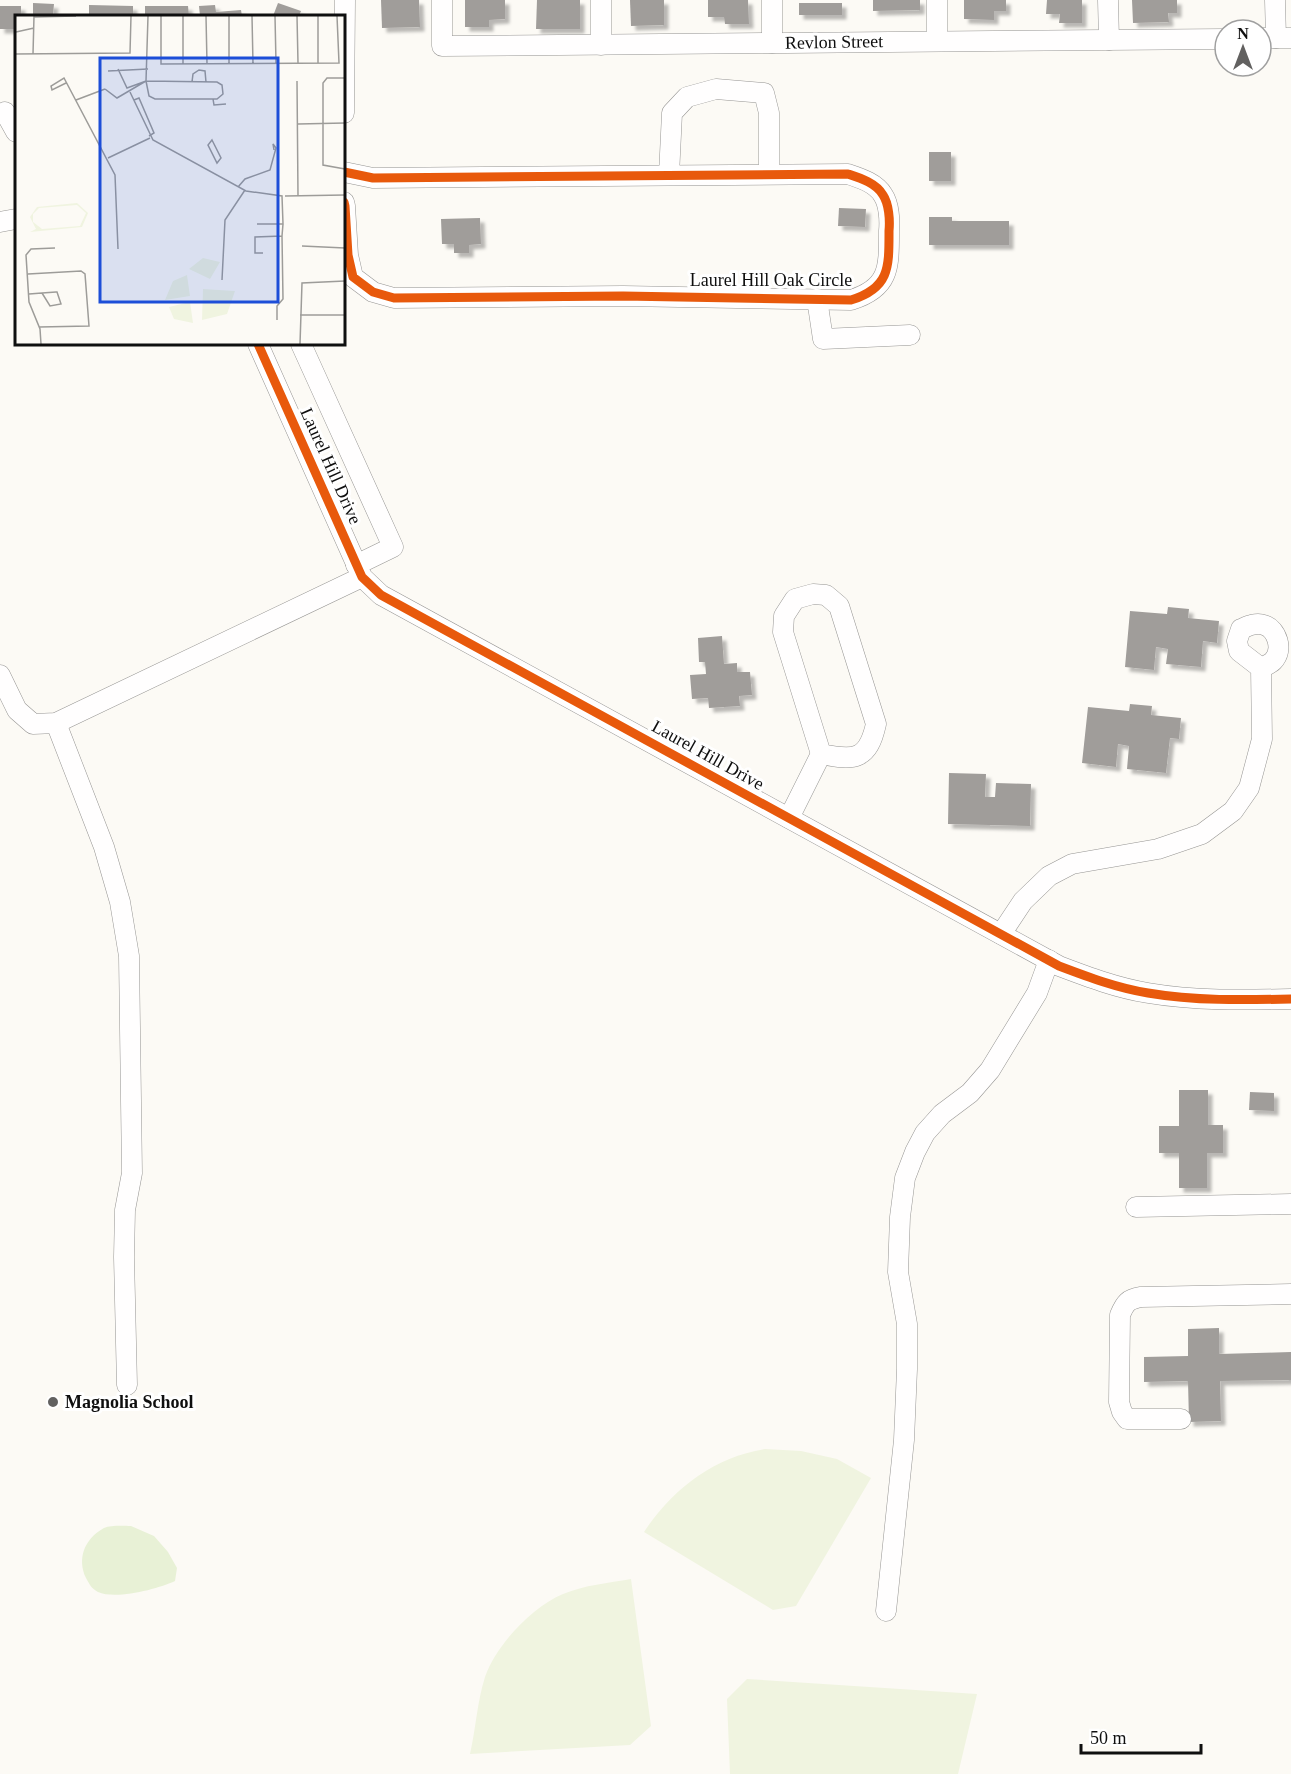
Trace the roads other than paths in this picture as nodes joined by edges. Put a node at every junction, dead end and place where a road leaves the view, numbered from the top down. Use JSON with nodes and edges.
{"nodes":[{"id":1,"x":345,"y":0,"type":"edge"},
{"id":2,"x":442,"y":0,"type":"edge"},
{"id":3,"x":601,"y":0,"type":"edge"},
{"id":4,"x":772,"y":0,"type":"edge"},
{"id":5,"x":937,"y":0,"type":"edge"},
{"id":6,"x":1108,"y":0,"type":"edge"},
{"id":7,"x":1275,"y":0,"type":"edge"},
{"id":8,"x":345,"y":15,"type":"edge"},
{"id":9,"x":1276,"y":38,"type":"edge"},
{"id":10,"x":1213,"y":39,"type":"edge"},
{"id":11,"x":1109,"y":40,"type":"junction"},
{"id":12,"x":937,"y":41,"type":"junction"},
{"id":13,"x":772,"y":43,"type":"junction"},
{"id":14,"x":601,"y":45,"type":"junction"},
{"id":15,"x":5,"y":112,"type":"dead end"},
{"id":16,"x":15,"y":130,"type":"edge"},
{"id":17,"x":345,"y":172,"type":"edge"},
{"id":18,"x":769,"y":174,"type":"junction"},
{"id":19,"x":669,"y":175,"type":"junction"},
{"id":20,"x":345,"y":206,"type":"edge"},
{"id":21,"x":15,"y":219,"type":"edge"},
{"id":22,"x":0,"y":222,"type":"edge"},
{"id":23,"x":817,"y":299,"type":"junction"},
{"id":24,"x":910,"y":335,"type":"dead end"},
{"id":25,"x":258,"y":345,"type":"edge"},
{"id":26,"x":301,"y":345,"type":"edge"},
{"id":27,"x":359,"y":571,"type":"junction"},
{"id":28,"x":1261,"y":668,"type":"dead end"},
{"id":29,"x":0,"y":675,"type":"edge"},
{"id":30,"x":56,"y":723,"type":"junction"},
{"id":31,"x":821,"y":754,"type":"junction"},
{"id":32,"x":789,"y":818,"type":"junction"},
{"id":33,"x":1001,"y":934,"type":"junction"},
{"id":34,"x":1049,"y":960,"type":"junction"},
{"id":35,"x":1291,"y":999,"type":"edge"},
{"id":36,"x":1291,"y":1204,"type":"edge"},
{"id":37,"x":1136,"y":1207,"type":"dead end"},
{"id":38,"x":1291,"y":1294,"type":"edge"},
{"id":39,"x":127,"y":1385,"type":"dead end"},
{"id":40,"x":1181,"y":1419,"type":"dead end"},
{"id":41,"x":886,"y":1611,"type":"dead end"}],
"edges":[{"from":1,"to":8,"type":"street"},
{"from":2,"to":14,"type":"street","name":"Revlon Street"},
{"from":3,"to":14,"type":"street"},
{"from":4,"to":13,"type":"street"},
{"from":5,"to":12,"type":"street"},
{"from":6,"to":11,"type":"street"},
{"from":7,"to":9,"type":"street"},
{"from":10,"to":11,"type":"street","name":"Revlon Street"},
{"from":11,"to":12,"type":"street","name":"Revlon Street"},
{"from":12,"to":13,"type":"street","name":"Revlon Street"},
{"from":13,"to":14,"type":"street","name":"Revlon Street"},
{"from":15,"to":16,"type":"street"},
{"from":17,"to":19,"type":"street","name":"Laurel Hill Oak Circle"},
{"from":18,"to":19,"type":"street","name":"Laurel Hill Oak Circle"},
{"from":18,"to":19,"type":"street"},
{"from":18,"to":23,"type":"street","name":"Laurel Hill Oak Circle"},
{"from":20,"to":23,"type":"street","name":"Laurel Hill Oak Circle"},
{"from":21,"to":22,"type":"street"},
{"from":23,"to":24,"type":"street"},
{"from":25,"to":27,"type":"street","name":"Laurel Hill Drive"},
{"from":26,"to":27,"type":"street"},
{"from":27,"to":30,"type":"street"},
{"from":27,"to":32,"type":"street","name":"Laurel Hill Drive"},
{"from":28,"to":33,"type":"street"},
{"from":29,"to":30,"type":"street"},
{"from":30,"to":39,"type":"street"},
{"from":31,"to":31,"type":"street"},
{"from":31,"to":32,"type":"street"},
{"from":32,"to":33,"type":"street","name":"Laurel Hill Drive"},
{"from":33,"to":34,"type":"street","name":"Laurel Hill Drive"},
{"from":34,"to":35,"type":"street","name":"Laurel Hill Drive"},
{"from":34,"to":41,"type":"street"},
{"from":36,"to":37,"type":"street"},
{"from":38,"to":40,"type":"street"}]}
